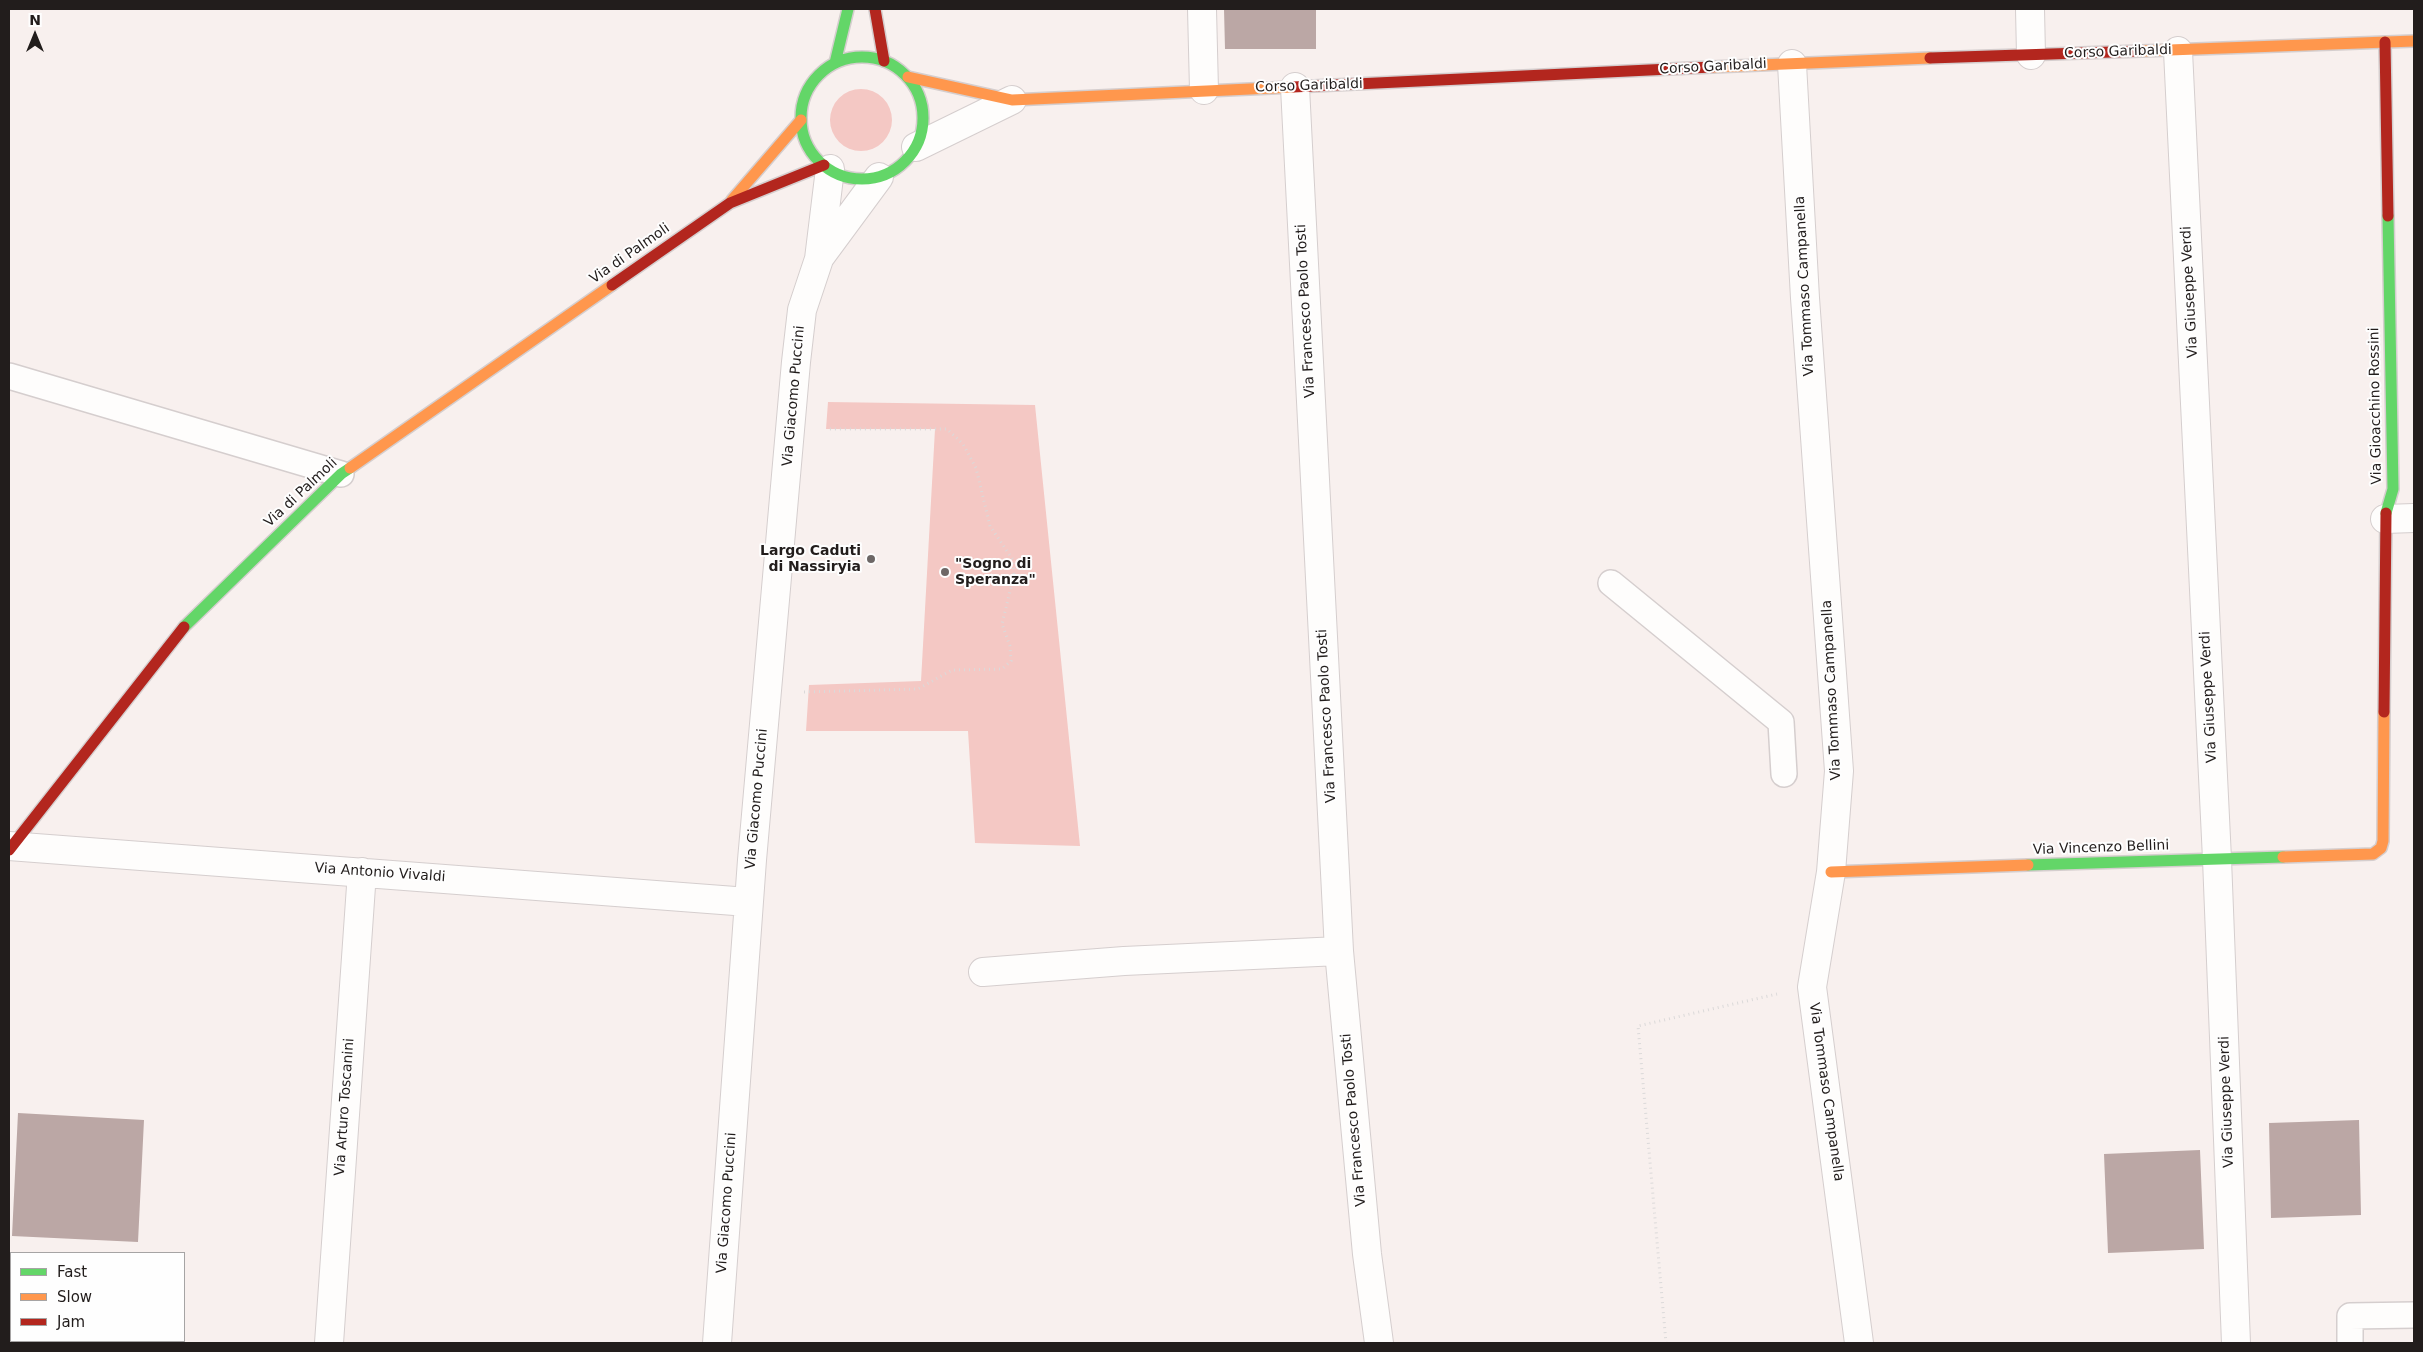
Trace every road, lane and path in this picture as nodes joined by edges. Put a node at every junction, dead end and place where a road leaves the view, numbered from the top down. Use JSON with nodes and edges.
{"nodes":[{"id":1,"x":848,"y":9,"type":"edge"},
{"id":2,"x":875,"y":9,"type":"edge"},
{"id":3,"x":1202,"y":9,"type":"edge"},
{"id":4,"x":2030,"y":9,"type":"edge"},
{"id":5,"x":2414,"y":41,"type":"edge"},
{"id":6,"x":2385,"y":42,"type":"junction"},
{"id":7,"x":2178,"y":51,"type":"junction"},
{"id":8,"x":2030,"y":55,"type":"junction"},
{"id":9,"x":884,"y":61,"type":"junction"},
{"id":10,"x":835,"y":63,"type":"junction"},
{"id":11,"x":1792,"y":64,"type":"junction"},
{"id":12,"x":908,"y":77,"type":"junction"},
{"id":13,"x":1295,"y":87,"type":"junction"},
{"id":14,"x":1204,"y":90,"type":"junction"},
{"id":15,"x":1012,"y":100,"type":"junction"},
{"id":16,"x":801,"y":120,"type":"junction"},
{"id":17,"x":916,"y":147,"type":"junction"},
{"id":18,"x":827,"y":167,"type":"junction"},
{"id":19,"x":879,"y":177,"type":"junction"},
{"id":20,"x":730,"y":203,"type":"junction"},
{"id":21,"x":819,"y":259,"type":"junction"},
{"id":22,"x":9,"y":376,"type":"edge"},
{"id":23,"x":790,"y":430,"type":"junction"},
{"id":24,"x":341,"y":474,"type":"junction"},
{"id":25,"x":2414,"y":518,"type":"edge"},
{"id":26,"x":2385,"y":519,"type":"junction"},
{"id":27,"x":1611,"y":583,"type":"dead end"},
{"id":28,"x":766,"y":690,"type":"junction"},
{"id":29,"x":1784,"y":774,"type":"dead end"},
{"id":30,"x":10,"y":847,"type":"edge"},
{"id":31,"x":2373,"y":854,"type":"joint"},
{"id":32,"x":2217,"y":859,"type":"junction"},
{"id":33,"x":362,"y":872,"type":"junction"},
{"id":34,"x":1830,"y":872,"type":"junction"},
{"id":35,"x":748,"y":902,"type":"junction"},
{"id":36,"x":1339,"y":951,"type":"junction"},
{"id":37,"x":983,"y":972,"type":"dead end"},
{"id":38,"x":1812,"y":987,"type":"junction"},
{"id":39,"x":2414,"y":1315,"type":"edge"},
{"id":40,"x":329,"y":1343,"type":"edge"},
{"id":41,"x":717,"y":1343,"type":"edge"},
{"id":42,"x":1379,"y":1343,"type":"edge"},
{"id":43,"x":1666,"y":1343,"type":"edge"},
{"id":44,"x":1859,"y":1343,"type":"edge"},
{"id":45,"x":2236,"y":1343,"type":"edge"},
{"id":46,"x":2350,"y":1343,"type":"edge"}],
"edges":[{"from":1,"to":10,"type":"street"},
{"from":2,"to":9,"type":"street"},
{"from":3,"to":14,"type":"street"},
{"from":4,"to":8,"type":"street"},
{"from":5,"to":6,"type":"street","name":"Corso Garibaldi"},
{"from":6,"to":7,"type":"street","name":"Corso Garibaldi"},
{"from":6,"to":26,"type":"street","name":"Via Gioacchino Rossini"},
{"from":7,"to":8,"type":"street","name":"Corso Garibaldi"},
{"from":7,"to":32,"type":"street","name":"Via Giuseppe Verdi"},
{"from":8,"to":11,"type":"street","name":"Corso Garibaldi"},
{"from":9,"to":10,"type":"street"},
{"from":9,"to":12,"type":"street"},
{"from":10,"to":16,"type":"street"},
{"from":11,"to":13,"type":"street","name":"Corso Garibaldi"},
{"from":11,"to":34,"type":"street","name":"Via Tommaso Campanella"},
{"from":12,"to":15,"type":"street","name":"Corso Garibaldi"},
{"from":12,"to":17,"type":"street"},
{"from":13,"to":14,"type":"street","name":"Corso Garibaldi"},
{"from":13,"to":36,"type":"street","name":"Via Francesco Paolo Tosti"},
{"from":14,"to":15,"type":"street","name":"Corso Garibaldi"},
{"from":15,"to":17,"type":"street","name":"Corso Garibaldi"},
{"from":16,"to":18,"type":"street"},
{"from":16,"to":20,"type":"street","name":"Via di Palmoli"},
{"from":17,"to":19,"type":"street"},
{"from":18,"to":19,"type":"street"},
{"from":18,"to":20,"type":"street","name":"Via di Palmoli"},
{"from":18,"to":21,"type":"street","name":"Via Giacomo Puccini"},
{"from":19,"to":21,"type":"street","name":"Via Giacomo Puccini"},
{"from":20,"to":24,"type":"street","name":"Via di Palmoli"},
{"from":21,"to":23,"type":"street","name":"Via Giacomo Puccini"},
{"from":22,"to":24,"type":"lane"},
{"from":23,"to":28,"type":"street","name":"Via Giacomo Puccini"},
{"from":23,"to":28,"type":"path"},
{"from":24,"to":30,"type":"street","name":"Via di Palmoli"},
{"from":25,"to":26,"type":"street"},
{"from":26,"to":31,"type":"street","name":"Via Gioacchino Rossini"},
{"from":27,"to":29,"type":"lane"},
{"from":28,"to":35,"type":"street","name":"Via Giacomo Puccini"},
{"from":30,"to":33,"type":"street","name":"Via Antonio Vivaldi"},
{"from":31,"to":32,"type":"street","name":"Via Vincenzo Bellini"},
{"from":32,"to":34,"type":"street","name":"Via Vincenzo Bellini"},
{"from":32,"to":45,"type":"street","name":"Via Giuseppe Verdi"},
{"from":33,"to":35,"type":"street","name":"Via Antonio Vivaldi"},
{"from":33,"to":40,"type":"street","name":"Via Arturo Toscanini"},
{"from":34,"to":38,"type":"street","name":"Via Tommaso Campanella"},
{"from":35,"to":41,"type":"street","name":"Via Giacomo Puccini"},
{"from":36,"to":37,"type":"street"},
{"from":36,"to":42,"type":"street","name":"Via Francesco Paolo Tosti"},
{"from":38,"to":43,"type":"path"},
{"from":38,"to":44,"type":"street","name":"Via Tommaso Campanella"},
{"from":39,"to":46,"type":"lane"}]}
